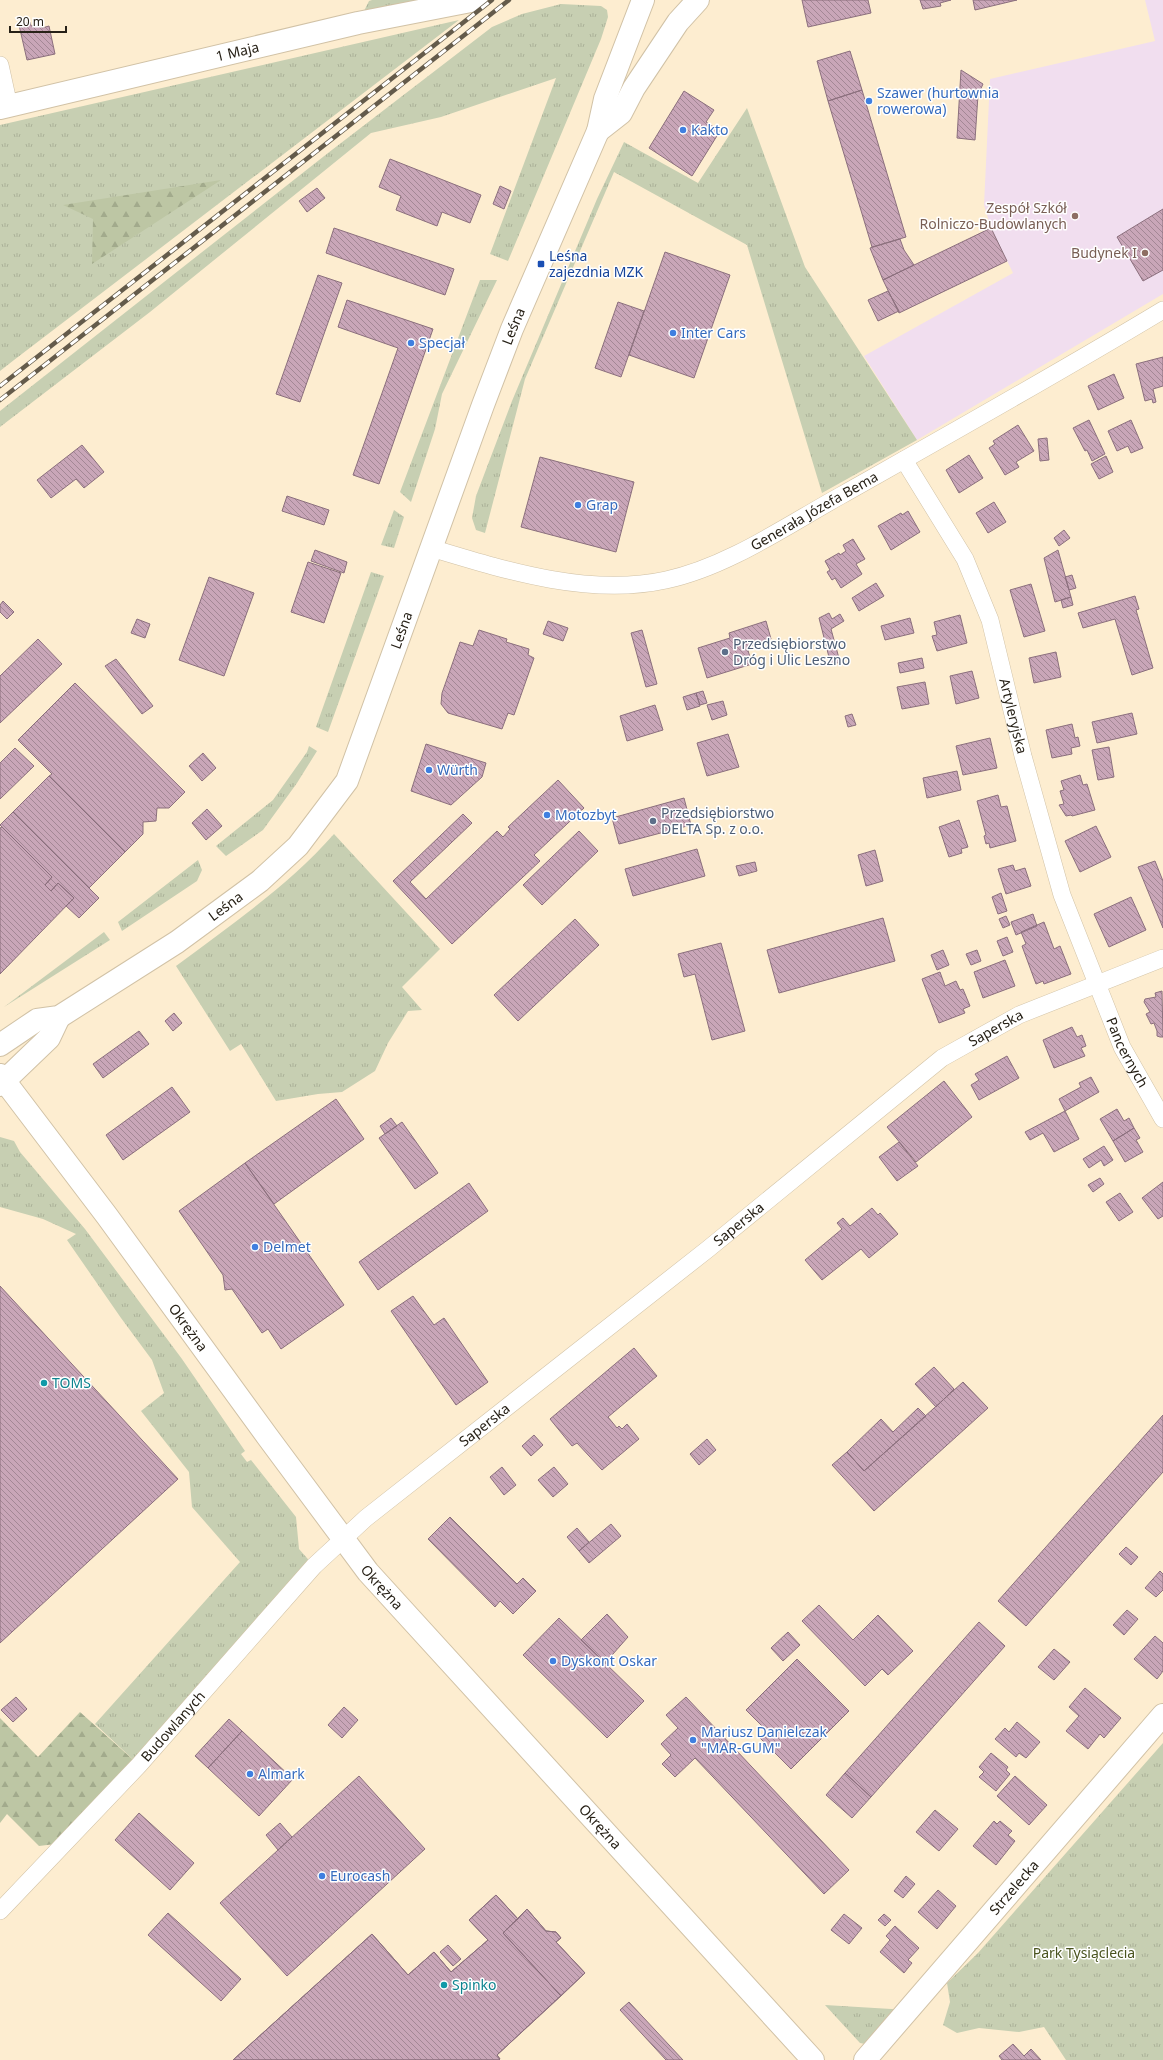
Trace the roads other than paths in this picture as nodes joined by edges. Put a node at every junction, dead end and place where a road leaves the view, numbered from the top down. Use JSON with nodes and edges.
{"nodes":[{"id":1,"x":476,"y":0,"type":"edge"},
{"id":2,"x":625,"y":0,"type":"edge"},
{"id":3,"x":643,"y":0,"type":"edge"},
{"id":4,"x":681,"y":0,"type":"edge"},
{"id":5,"x":698,"y":0,"type":"edge"},
{"id":6,"x":678,"y":22,"type":"junction"},
{"id":7,"x":629,"y":38,"type":"junction"},
{"id":8,"x":0,"y":65,"type":"edge"},
{"id":9,"x":4,"y":107,"type":"edge"},
{"id":10,"x":598,"y":131,"type":"junction"},
{"id":11,"x":1160,"y":313,"type":"edge"},
{"id":12,"x":904,"y":460,"type":"junction"},
{"id":13,"x":431,"y":548,"type":"junction"},
{"id":14,"x":1163,"y":958,"type":"edge"},
{"id":15,"x":1096,"y":984,"type":"junction"},
{"id":16,"x":59,"y":1017,"type":"junction"},
{"id":17,"x":0,"y":1045,"type":"edge"},
{"id":18,"x":2,"y":1080,"type":"edge"},
{"id":19,"x":1163,"y":1118,"type":"edge"},
{"id":20,"x":342,"y":1538,"type":"junction"},
{"id":21,"x":1163,"y":1715,"type":"edge"},
{"id":22,"x":0,"y":1911,"type":"edge"},
{"id":23,"x":813,"y":2060,"type":"edge"},
{"id":24,"x":865,"y":2060,"type":"edge"}],
"edges":[{"from":1,"to":9,"type":"street","name":"1 Maja"},
{"from":2,"to":7,"type":"street"},
{"from":3,"to":7,"type":"street","name":"Leśna"},
{"from":4,"to":6,"type":"street"},
{"from":5,"to":6,"type":"street"},
{"from":6,"to":10,"type":"street"},
{"from":7,"to":10,"type":"street","name":"Leśna"},
{"from":8,"to":9,"type":"street"},
{"from":10,"to":13,"type":"street","name":"Leśna"},
{"from":11,"to":12,"type":"street","name":"Generała Józefa Bema"},
{"from":12,"to":13,"type":"street","name":"Generała Józefa Bema"},
{"from":12,"to":15,"type":"street","name":"Artyleryjska"},
{"from":13,"to":16,"type":"street","name":"Leśna"},
{"from":14,"to":15,"type":"street","name":"Saperska"},
{"from":15,"to":19,"type":"street","name":"Pancernych"},
{"from":15,"to":20,"type":"street","name":"Saperska"},
{"from":16,"to":17,"type":"street","name":"Leśna"},
{"from":16,"to":18,"type":"street"},
{"from":18,"to":20,"type":"street","name":"Okrężna"},
{"from":20,"to":22,"type":"street","name":"Budowlanych"},
{"from":20,"to":23,"type":"street","name":"Okrężna"},
{"from":21,"to":24,"type":"street","name":"Strzelecka"}]}
